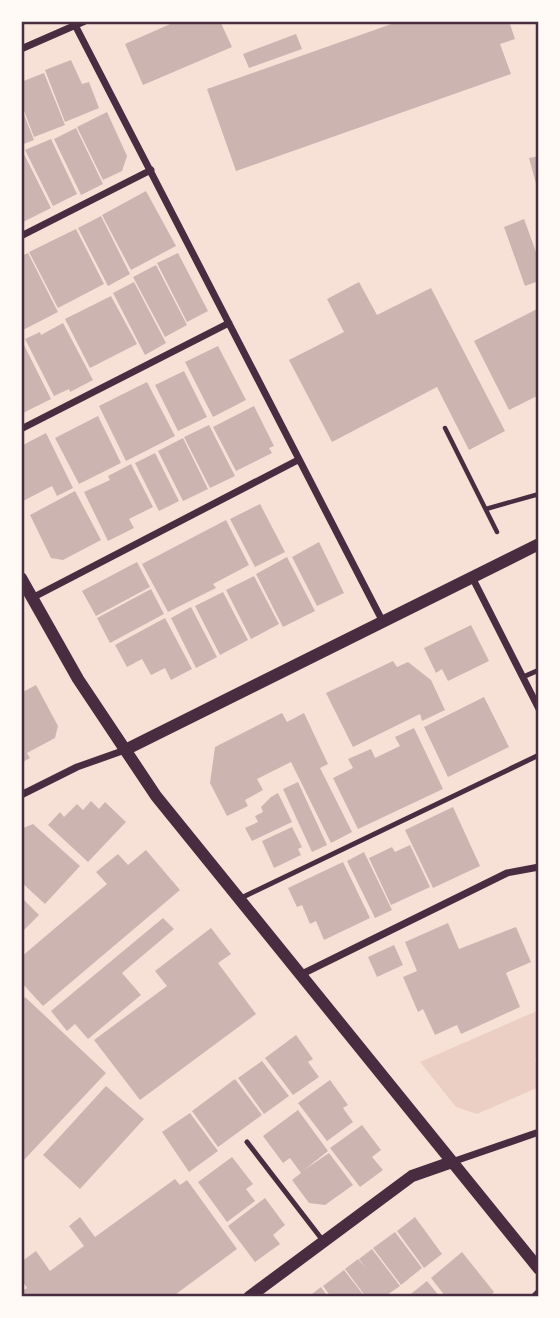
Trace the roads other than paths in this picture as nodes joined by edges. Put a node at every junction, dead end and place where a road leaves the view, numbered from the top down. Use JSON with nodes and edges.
{"nodes":[{"id":1,"x":85,"y":21,"type":"edge"},
{"id":2,"x":75,"y":25,"type":"junction"},
{"id":3,"x":21,"y":49,"type":"edge"},
{"id":4,"x":151,"y":170,"type":"junction"},
{"id":5,"x":21,"y":236,"type":"edge"},
{"id":6,"x":229,"y":323,"type":"junction"},
{"id":7,"x":21,"y":429,"type":"edge"},
{"id":8,"x":298,"y":460,"type":"junction"},
{"id":9,"x":539,"y":544,"type":"edge"},
{"id":10,"x":472,"y":577,"type":"junction"},
{"id":11,"x":21,"y":578,"type":"edge"},
{"id":12,"x":32,"y":598,"type":"junction"},
{"id":13,"x":383,"y":622,"type":"junction"},
{"id":14,"x":539,"y":670,"type":"edge"},
{"id":15,"x":523,"y":677,"type":"junction"},
{"id":16,"x":539,"y":709,"type":"edge"},
{"id":17,"x":125,"y":750,"type":"junction"},
{"id":18,"x":539,"y":755,"type":"edge"},
{"id":19,"x":21,"y":795,"type":"edge"},
{"id":20,"x":539,"y":867,"type":"edge"},
{"id":21,"x":239,"y":899,"type":"junction"},
{"id":22,"x":300,"y":975,"type":"junction"},
{"id":23,"x":539,"y":1132,"type":"edge"},
{"id":24,"x":247,"y":1142,"type":"dead end"},
{"id":25,"x":452,"y":1163,"type":"junction"},
{"id":26,"x":324,"y":1242,"type":"junction"},
{"id":27,"x":539,"y":1269,"type":"edge"},
{"id":28,"x":539,"y":1292,"type":"edge"},
{"id":29,"x":249,"y":1297,"type":"edge"},
{"id":30,"x":534,"y":1297,"type":"edge"}],
"edges":[{"from":1,"to":2,"type":"street"},
{"from":2,"to":3,"type":"street"},
{"from":2,"to":4,"type":"street"},
{"from":4,"to":5,"type":"street"},
{"from":4,"to":6,"type":"street"},
{"from":6,"to":7,"type":"street"},
{"from":6,"to":8,"type":"street"},
{"from":8,"to":12,"type":"street"},
{"from":8,"to":13,"type":"street"},
{"from":9,"to":10,"type":"street"},
{"from":10,"to":13,"type":"street"},
{"from":10,"to":15,"type":"street"},
{"from":11,"to":12,"type":"street"},
{"from":12,"to":17,"type":"street"},
{"from":13,"to":17,"type":"street"},
{"from":14,"to":15,"type":"lane"},
{"from":15,"to":16,"type":"street"},
{"from":17,"to":19,"type":"street"},
{"from":17,"to":21,"type":"street"},
{"from":18,"to":21,"type":"lane"},
{"from":20,"to":22,"type":"street"},
{"from":21,"to":22,"type":"street"},
{"from":22,"to":25,"type":"street"},
{"from":23,"to":25,"type":"street"},
{"from":24,"to":26,"type":"lane"},
{"from":25,"to":26,"type":"street"},
{"from":25,"to":27,"type":"street"},
{"from":26,"to":29,"type":"street"},
{"from":28,"to":30,"type":"street"}]}
